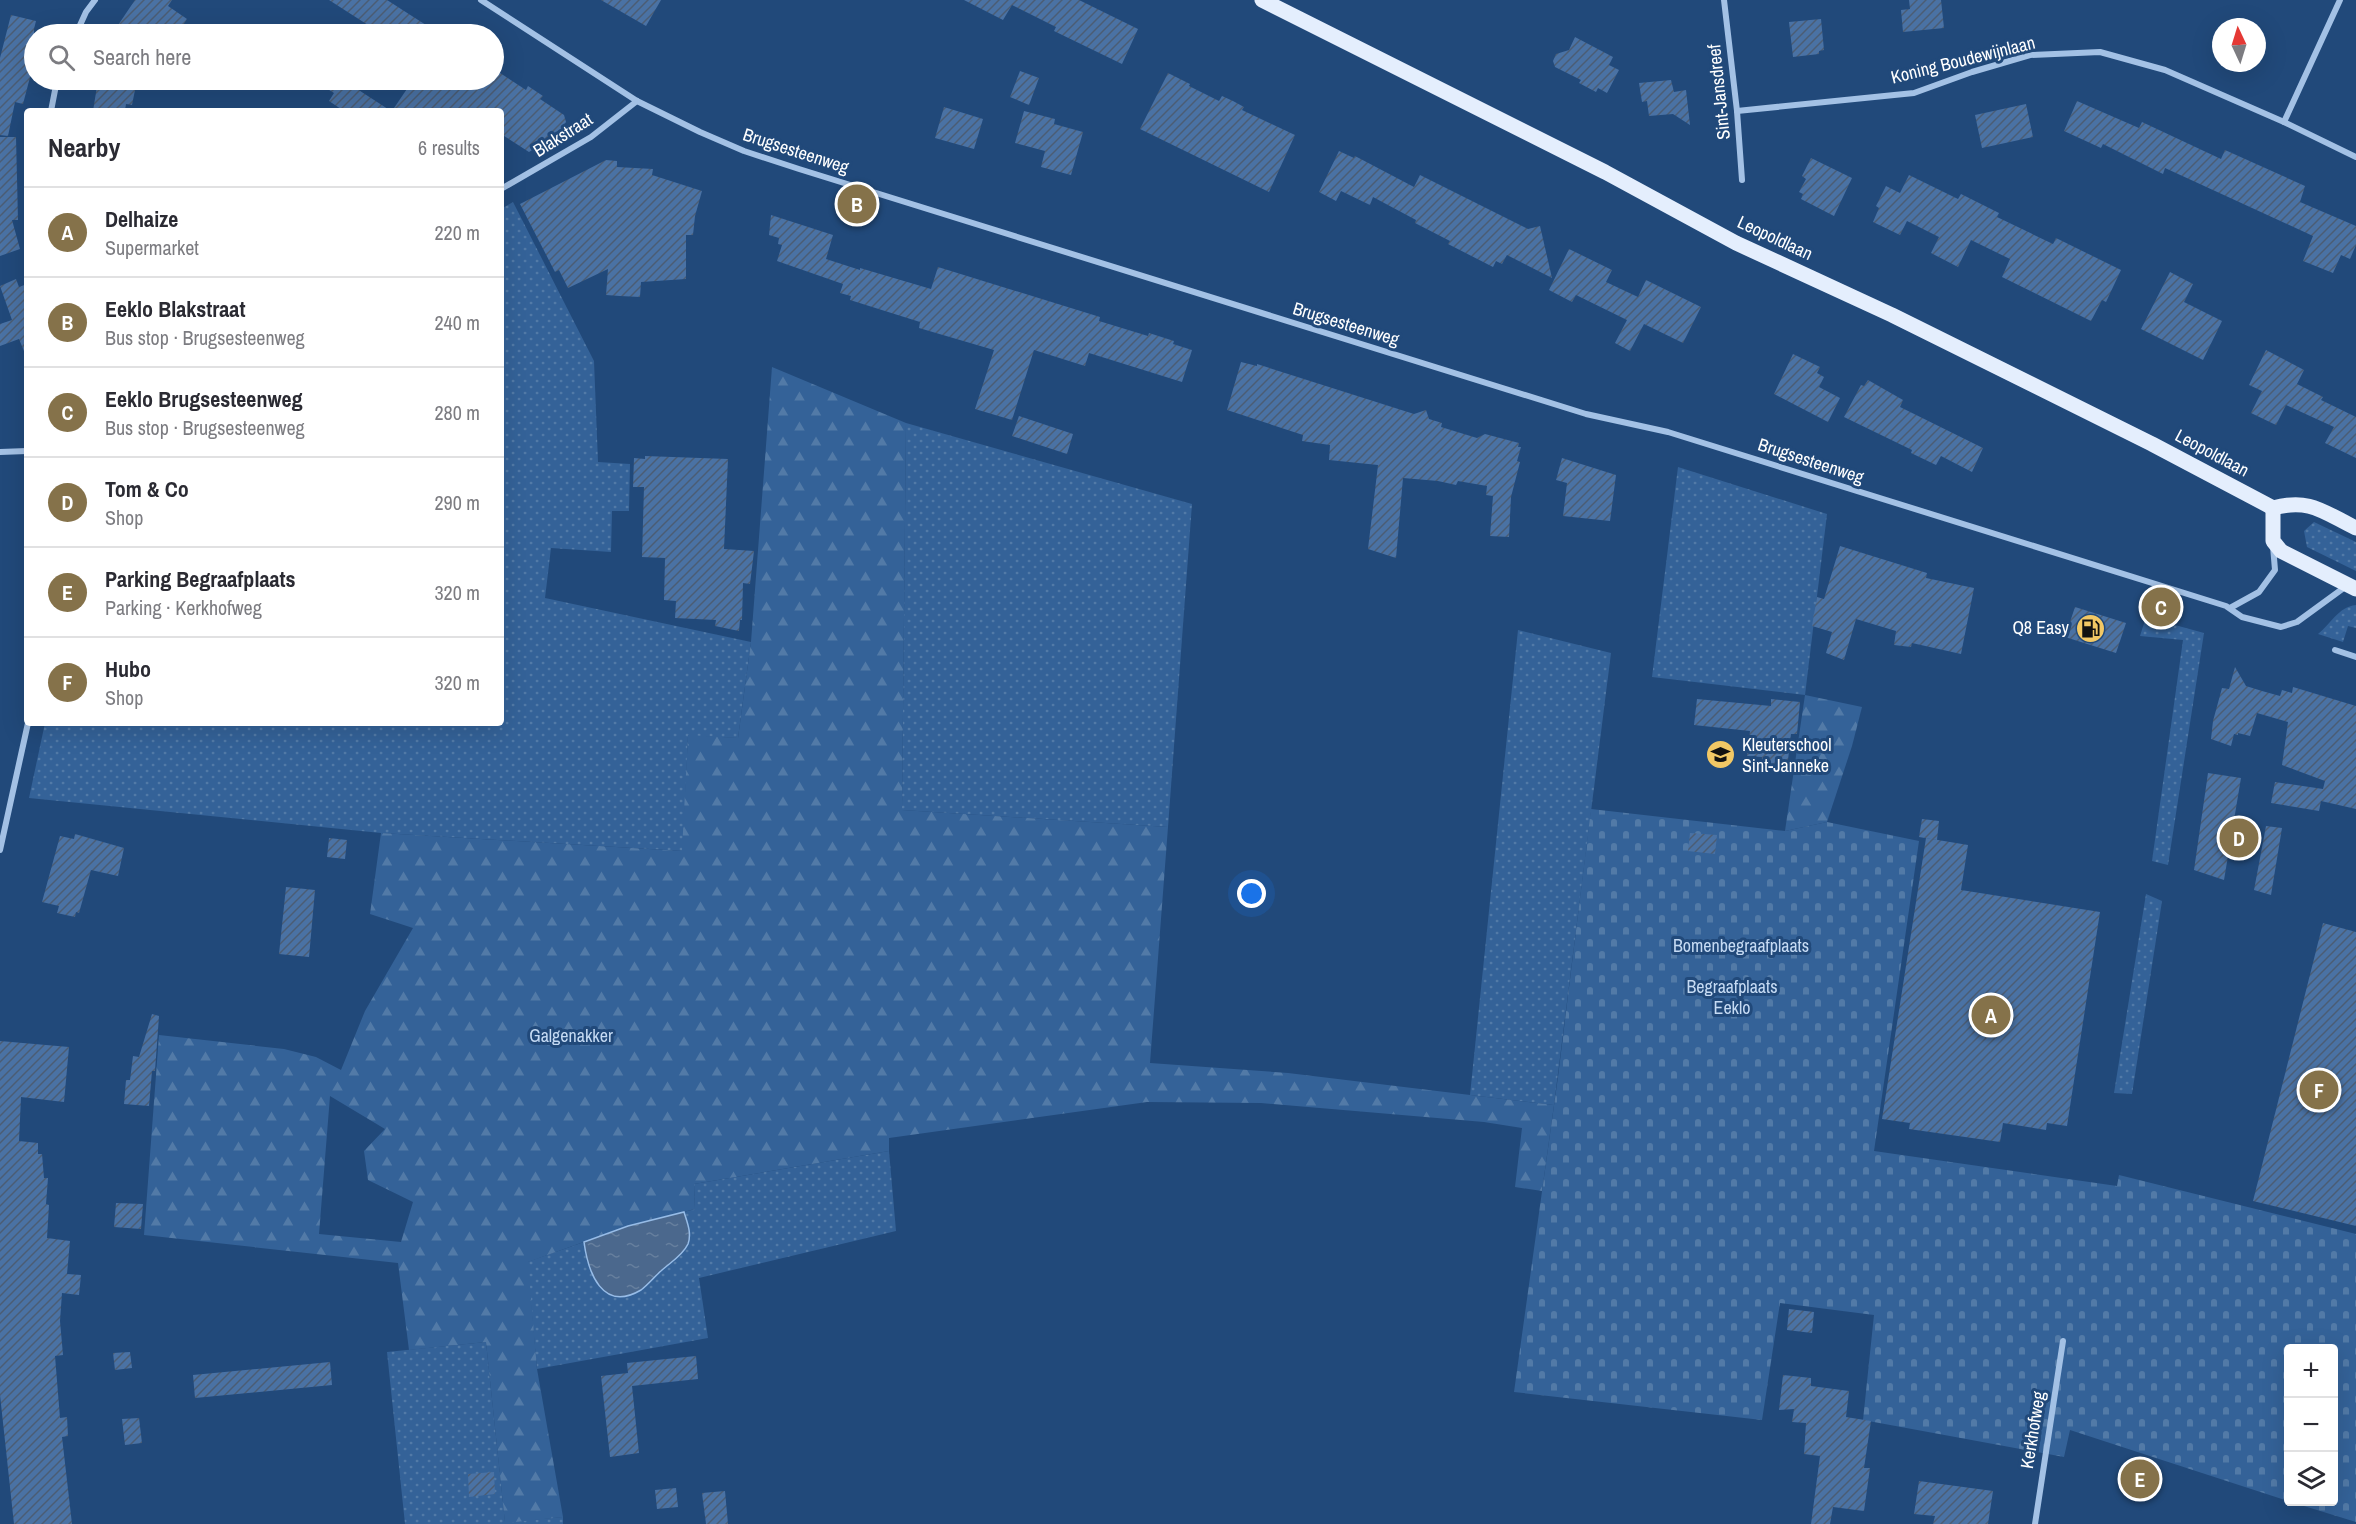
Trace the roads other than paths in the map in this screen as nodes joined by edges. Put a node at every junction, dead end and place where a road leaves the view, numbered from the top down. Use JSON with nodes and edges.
{"nodes":[{"id":1,"x":95,"y":0,"type":"edge"},
{"id":2,"x":481,"y":0,"type":"edge"},
{"id":3,"x":1262,"y":0,"type":"edge"},
{"id":4,"x":1725,"y":0,"type":"edge"},
{"id":5,"x":2340,"y":0,"type":"edge"},
{"id":6,"x":81,"y":24,"type":"edge"},
{"id":7,"x":55,"y":90,"type":"edge"},
{"id":8,"x":637,"y":101,"type":"junction"},
{"id":9,"x":52,"y":108,"type":"edge"},
{"id":10,"x":1737,"y":111,"type":"junction"},
{"id":11,"x":2284,"y":122,"type":"junction"},
{"id":12,"x":2356,"y":157,"type":"edge"},
{"id":13,"x":1742,"y":180,"type":"dead end"},
{"id":14,"x":504,"y":187,"type":"edge"},
{"id":15,"x":24,"y":451,"type":"edge"},
{"id":16,"x":0,"y":452,"type":"edge"},
{"id":17,"x":2273,"y":508,"type":"junction"},
{"id":18,"x":2356,"y":528,"type":"edge"},
{"id":19,"x":2273,"y":541,"type":"junction"},
{"id":20,"x":2352,"y":587,"type":"edge"},
{"id":21,"x":2230,"y":608,"type":"junction"},
{"id":22,"x":2335,"y":650,"type":"dead end"},
{"id":23,"x":2356,"y":657,"type":"edge"},
{"id":24,"x":27,"y":726,"type":"edge"},
{"id":25,"x":0,"y":850,"type":"edge"},
{"id":26,"x":2063,"y":1341,"type":"dead end"},
{"id":27,"x":2035,"y":1524,"type":"edge"}],
"edges":[{"from":1,"to":6,"type":"street"},
{"from":2,"to":8,"type":"street","name":"Brugsesteenweg"},
{"from":3,"to":17,"type":"main road","name":"Leopoldlaan"},
{"from":4,"to":10,"type":"street","name":"Sint-Jansdreef"},
{"from":5,"to":11,"type":"street"},
{"from":7,"to":9,"type":"street"},
{"from":8,"to":14,"type":"street","name":"Blakstraat"},
{"from":8,"to":21,"type":"street","name":"Brugsesteenweg"},
{"from":10,"to":11,"type":"street","name":"Koning Boudewijnlaan"},
{"from":10,"to":13,"type":"street","name":"Sint-Jansdreef"},
{"from":11,"to":12,"type":"street","name":"Koning Boudewijnlaan"},
{"from":15,"to":16,"type":"street"},
{"from":17,"to":18,"type":"main road"},
{"from":17,"to":19,"type":"main road"},
{"from":19,"to":20,"type":"main road"},
{"from":19,"to":21,"type":"street"},
{"from":20,"to":21,"type":"street","name":"Brugsesteenweg"},
{"from":22,"to":23,"type":"street"},
{"from":24,"to":25,"type":"street"},
{"from":26,"to":27,"type":"street","name":"Kerkhofweg"}]}
